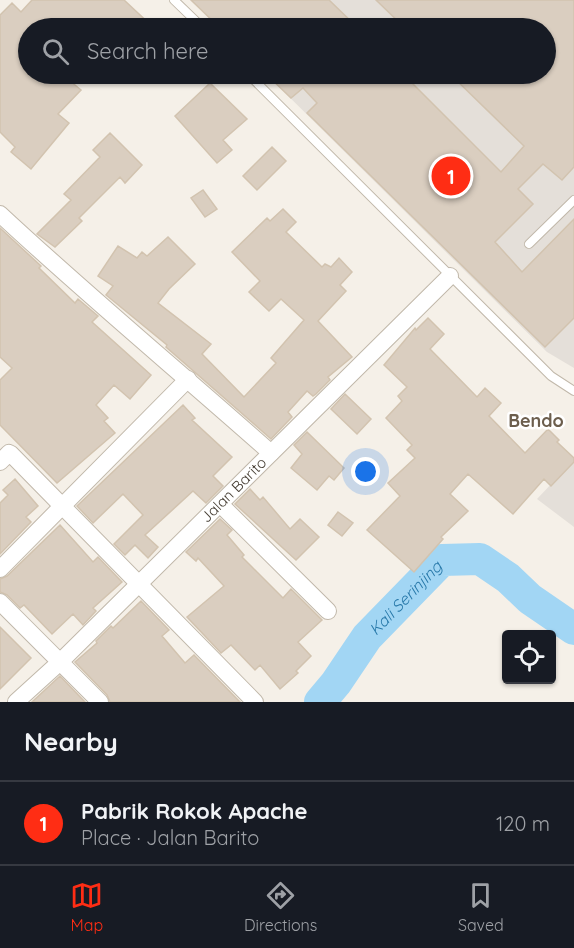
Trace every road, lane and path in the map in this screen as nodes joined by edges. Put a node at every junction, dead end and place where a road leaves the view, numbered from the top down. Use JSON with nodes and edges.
{"nodes":[{"id":1,"x":174,"y":0,"type":"edge"},
{"id":2,"x":193,"y":18,"type":"edge"},
{"id":3,"x":258,"y":84,"type":"edge"},
{"id":4,"x":574,"y":200,"type":"edge"},
{"id":5,"x":0,"y":214,"type":"edge"},
{"id":6,"x":529,"y":244,"type":"dead end"},
{"id":7,"x":450,"y":276,"type":"junction"},
{"id":8,"x":188,"y":379,"type":"junction"},
{"id":9,"x":574,"y":391,"type":"edge"},
{"id":10,"x":271,"y":453,"type":"junction"},
{"id":11,"x":0,"y":462,"type":"edge"},
{"id":12,"x":220,"y":504,"type":"junction"},
{"id":13,"x":63,"y":506,"type":"junction"},
{"id":14,"x":0,"y":569,"type":"edge"},
{"id":15,"x":139,"y":583,"type":"junction"},
{"id":16,"x":0,"y":602,"type":"edge"},
{"id":17,"x":328,"y":611,"type":"dead end"},
{"id":18,"x":60,"y":662,"type":"junction"},
{"id":19,"x":16,"y":702,"type":"edge"},
{"id":20,"x":99,"y":702,"type":"edge"},
{"id":21,"x":255,"y":702,"type":"edge"}],
"edges":[{"from":1,"to":2,"type":"lane"},
{"from":3,"to":7,"type":"lane"},
{"from":4,"to":6,"type":"lane"},
{"from":5,"to":8,"type":"street"},
{"from":7,"to":9,"type":"lane"},
{"from":7,"to":10,"type":"street","name":"Jalan Barito"},
{"from":8,"to":10,"type":"street"},
{"from":8,"to":13,"type":"street"},
{"from":10,"to":12,"type":"street","name":"Jalan Barito"},
{"from":11,"to":13,"type":"street"},
{"from":12,"to":15,"type":"street","name":"Jalan Barito"},
{"from":12,"to":17,"type":"street"},
{"from":13,"to":14,"type":"street"},
{"from":13,"to":15,"type":"street"},
{"from":15,"to":18,"type":"street","name":"Jalan Barito"},
{"from":15,"to":21,"type":"street"},
{"from":16,"to":18,"type":"street"},
{"from":18,"to":19,"type":"street","name":"Jalan Barito"},
{"from":18,"to":20,"type":"street"}]}
